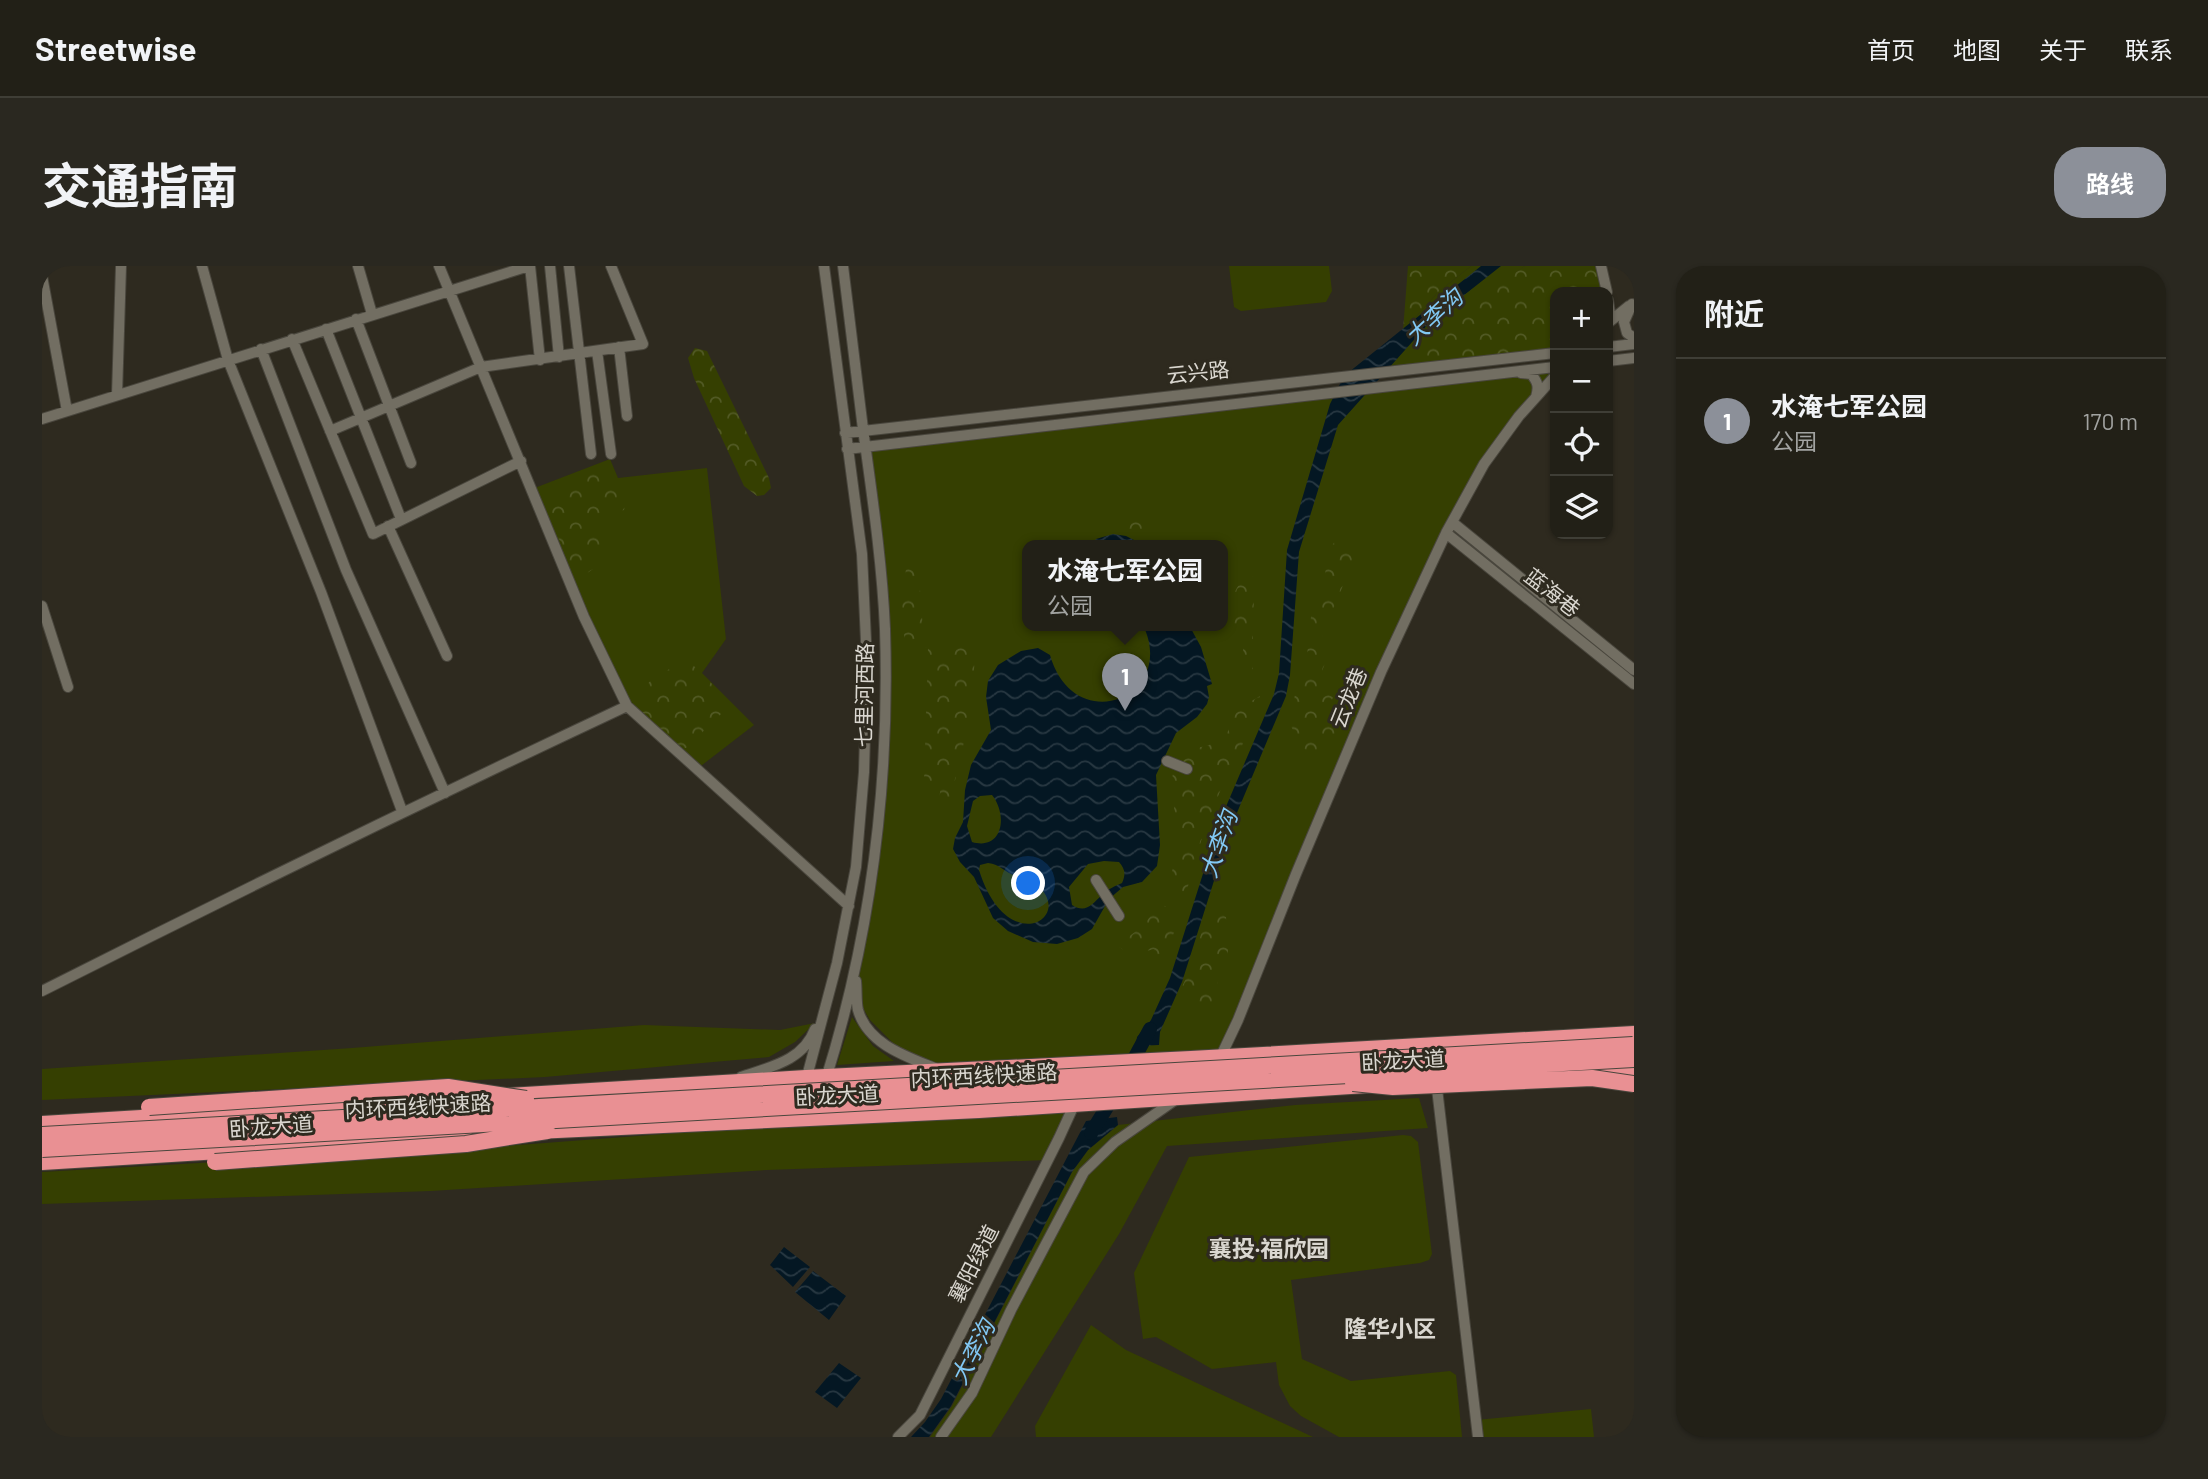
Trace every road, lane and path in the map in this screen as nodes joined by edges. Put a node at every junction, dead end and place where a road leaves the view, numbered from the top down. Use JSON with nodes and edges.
{"nodes":[{"id":1,"x":121,"y":266,"type":"edge"},
{"id":2,"x":202,"y":266,"type":"edge"},
{"id":3,"x":358,"y":266,"type":"edge"},
{"id":4,"x":439,"y":266,"type":"edge"},
{"id":5,"x":529,"y":266,"type":"edge"},
{"id":6,"x":550,"y":266,"type":"edge"},
{"id":7,"x":569,"y":266,"type":"edge"},
{"id":8,"x":611,"y":266,"type":"edge"},
{"id":9,"x":824,"y":266,"type":"edge"},
{"id":10,"x":843,"y":266,"type":"edge"},
{"id":11,"x":1601,"y":266,"type":"edge"},
{"id":12,"x":42,"y":276,"type":"edge"},
{"id":13,"x":1605,"y":287,"type":"edge"},
{"id":14,"x":449,"y":290,"type":"junction"},
{"id":15,"x":1633,"y":303,"type":"edge"},
{"id":16,"x":372,"y":314,"type":"junction"},
{"id":17,"x":356,"y":319,"type":"junction"},
{"id":18,"x":1613,"y":319,"type":"edge"},
{"id":19,"x":326,"y":328,"type":"junction"},
{"id":20,"x":1634,"y":338,"type":"edge"},
{"id":21,"x":292,"y":339,"type":"junction"},
{"id":22,"x":1634,"y":344,"type":"edge"},
{"id":23,"x":1613,"y":346,"type":"edge"},
{"id":24,"x":619,"y":347,"type":"junction"},
{"id":25,"x":261,"y":349,"type":"junction"},
{"id":26,"x":597,"y":351,"type":"junction"},
{"id":27,"x":578,"y":354,"type":"junction"},
{"id":28,"x":1550,"y":354,"type":"edge"},
{"id":29,"x":559,"y":357,"type":"junction"},
{"id":30,"x":1634,"y":358,"type":"edge"},
{"id":31,"x":228,"y":360,"type":"junction"},
{"id":32,"x":540,"y":360,"type":"junction"},
{"id":33,"x":1613,"y":360,"type":"edge"},
{"id":34,"x":481,"y":367,"type":"junction"},
{"id":35,"x":1550,"y":368,"type":"edge"},
{"id":36,"x":1514,"y":372,"type":"junction"},
{"id":37,"x":1550,"y":382,"type":"edge"},
{"id":38,"x":117,"y":395,"type":"junction"},
{"id":39,"x":1535,"y":399,"type":"junction"},
{"id":40,"x":389,"y":406,"type":"junction"},
{"id":41,"x":66,"y":411,"type":"junction"},
{"id":42,"x":627,"y":416,"type":"dead end"},
{"id":43,"x":361,"y":418,"type":"junction"},
{"id":44,"x":42,"y":419,"type":"edge"},
{"id":45,"x":330,"y":431,"type":"junction"},
{"id":46,"x":863,"y":431,"type":"junction"},
{"id":47,"x":845,"y":433,"type":"junction"},
{"id":48,"x":866,"y":447,"type":"junction"},
{"id":49,"x":847,"y":449,"type":"junction"},
{"id":50,"x":591,"y":454,"type":"dead end"},
{"id":51,"x":611,"y":454,"type":"dead end"},
{"id":52,"x":521,"y":461,"type":"junction"},
{"id":53,"x":411,"y":463,"type":"dead end"},
{"id":54,"x":401,"y":519,"type":"junction"},
{"id":55,"x":1452,"y":522,"type":"junction"},
{"id":56,"x":387,"y":526,"type":"junction"},
{"id":57,"x":1446,"y":533,"type":"junction"},
{"id":58,"x":42,"y":606,"type":"edge"},
{"id":59,"x":447,"y":656,"type":"dead end"},
{"id":60,"x":1634,"y":670,"type":"edge"},
{"id":61,"x":1634,"y":684,"type":"edge"},
{"id":62,"x":68,"y":687,"type":"dead end"},
{"id":63,"x":627,"y":706,"type":"junction"},
{"id":64,"x":1167,"y":761,"type":"dead end"},
{"id":65,"x":1187,"y":769,"type":"dead end"},
{"id":66,"x":445,"y":793,"type":"junction"},
{"id":67,"x":402,"y":811,"type":"junction"},
{"id":68,"x":1096,"y":880,"type":"dead end"},
{"id":69,"x":849,"y":906,"type":"junction"},
{"id":70,"x":1119,"y":916,"type":"dead end"},
{"id":71,"x":855,"y":968,"type":"junction"},
{"id":72,"x":42,"y":991,"type":"edge"},
{"id":73,"x":829,"y":994,"type":"junction"},
{"id":74,"x":1634,"y":1036,"type":"edge"},
{"id":75,"x":1634,"y":1045,"type":"edge"},
{"id":76,"x":1220,"y":1058,"type":"junction"},
{"id":77,"x":1634,"y":1059,"type":"edge"},
{"id":78,"x":1634,"y":1069,"type":"edge"},
{"id":79,"x":943,"y":1072,"type":"junction"},
{"id":80,"x":1302,"y":1072,"type":"junction"},
{"id":81,"x":826,"y":1077,"type":"junction"},
{"id":82,"x":1634,"y":1077,"type":"edge"},
{"id":83,"x":806,"y":1078,"type":"junction"},
{"id":84,"x":1592,"y":1078,"type":"junction"},
{"id":85,"x":1436,"y":1080,"type":"junction"},
{"id":86,"x":721,"y":1084,"type":"junction"},
{"id":87,"x":1634,"y":1084,"type":"edge"},
{"id":88,"x":1180,"y":1096,"type":"junction"},
{"id":89,"x":1081,"y":1102,"type":"junction"},
{"id":90,"x":560,"y":1105,"type":"junction"},
{"id":91,"x":621,"y":1118,"type":"junction"},
{"id":92,"x":796,"y":1119,"type":"junction"},
{"id":93,"x":813,"y":1119,"type":"junction"},
{"id":94,"x":63,"y":1123,"type":"junction"},
{"id":95,"x":42,"y":1124,"type":"edge"},
{"id":96,"x":42,"y":1135,"type":"edge"},
{"id":97,"x":42,"y":1149,"type":"edge"},
{"id":98,"x":101,"y":1159,"type":"junction"},
{"id":99,"x":42,"y":1162,"type":"edge"},
{"id":100,"x":898,"y":1437,"type":"edge"},
{"id":101,"x":941,"y":1437,"type":"edge"},
{"id":102,"x":1478,"y":1437,"type":"edge"}],
"edges":[{"from":1,"to":38,"type":"street"},
{"from":2,"to":31,"type":"street"},
{"from":3,"to":16,"type":"street"},
{"from":4,"to":14,"type":"street"},
{"from":5,"to":14,"type":"street"},
{"from":5,"to":32,"type":"street"},
{"from":6,"to":29,"type":"street"},
{"from":7,"to":27,"type":"street"},
{"from":8,"to":24,"type":"street"},
{"from":9,"to":47,"type":"street","name":"七里河西路"},
{"from":10,"to":46,"type":"street","name":"七里河西路"},
{"from":11,"to":13,"type":"street"},
{"from":12,"to":41,"type":"street"},
{"from":14,"to":16,"type":"street"},
{"from":14,"to":34,"type":"street"},
{"from":15,"to":18,"type":"street"},
{"from":15,"to":20,"type":"street"},
{"from":16,"to":17,"type":"street"},
{"from":17,"to":19,"type":"street"},
{"from":17,"to":40,"type":"street"},
{"from":19,"to":21,"type":"street"},
{"from":19,"to":43,"type":"street"},
{"from":21,"to":25,"type":"street"},
{"from":21,"to":45,"type":"street"},
{"from":22,"to":23,"type":"street"},
{"from":24,"to":26,"type":"street"},
{"from":24,"to":42,"type":"street"},
{"from":25,"to":31,"type":"street"},
{"from":25,"to":66,"type":"street"},
{"from":26,"to":27,"type":"street"},
{"from":26,"to":51,"type":"street"},
{"from":27,"to":29,"type":"street"},
{"from":27,"to":50,"type":"street"},
{"from":28,"to":46,"type":"street","name":"云兴路"},
{"from":29,"to":32,"type":"street"},
{"from":30,"to":33,"type":"street"},
{"from":31,"to":38,"type":"street"},
{"from":31,"to":67,"type":"street"},
{"from":32,"to":34,"type":"street"},
{"from":34,"to":40,"type":"street"},
{"from":34,"to":52,"type":"street"},
{"from":35,"to":36,"type":"street","name":"云兴路"},
{"from":36,"to":39,"type":"street"},
{"from":36,"to":48,"type":"street","name":"云兴路"},
{"from":37,"to":39,"type":"street","name":"云龙巷"},
{"from":38,"to":41,"type":"street"},
{"from":39,"to":55,"type":"street","name":"云龙巷"},
{"from":40,"to":43,"type":"street"},
{"from":40,"to":53,"type":"street"},
{"from":41,"to":44,"type":"street"},
{"from":43,"to":45,"type":"street"},
{"from":43,"to":54,"type":"street"},
{"from":45,"to":56,"type":"street"},
{"from":46,"to":47,"type":"street","name":"云兴路"},
{"from":46,"to":48,"type":"street","name":"七里河西路"},
{"from":47,"to":49,"type":"street","name":"七里河西路"},
{"from":48,"to":49,"type":"street","name":"云兴路"},
{"from":48,"to":71,"type":"street","name":"七里河西路"},
{"from":49,"to":69,"type":"street","name":"七里河西路"},
{"from":52,"to":54,"type":"street"},
{"from":52,"to":63,"type":"street"},
{"from":54,"to":56,"type":"street"},
{"from":55,"to":57,"type":"street","name":"云龙巷"},
{"from":55,"to":60,"type":"street","name":"蓝海巷"},
{"from":56,"to":59,"type":"street"},
{"from":57,"to":61,"type":"street","name":"蓝海巷"},
{"from":57,"to":76,"type":"street","name":"云龙巷"},
{"from":58,"to":62,"type":"street"},
{"from":63,"to":66,"type":"street"},
{"from":63,"to":69,"type":"street"},
{"from":64,"to":65,"type":"street"},
{"from":66,"to":67,"type":"street"},
{"from":67,"to":72,"type":"street"},
{"from":68,"to":70,"type":"street"},
{"from":69,"to":73,"type":"street","name":"七里河西路"},
{"from":71,"to":79,"type":"street"},
{"from":71,"to":81,"type":"street","name":"七里河西路"},
{"from":73,"to":83,"type":"street","name":"七里河西路"},
{"from":73,"to":86,"type":"street"},
{"from":74,"to":76,"type":"highway","name":"卧龙大道"},
{"from":74,"to":80,"type":"highway","bridge":true},
{"from":75,"to":80,"type":"highway","name":"内环西线快速路","bridge":true},
{"from":76,"to":79,"type":"highway","name":"卧龙大道"},
{"from":77,"to":80,"type":"highway","name":"内环西线快速路","bridge":true},
{"from":78,"to":85,"type":"highway","name":"卧龙大道"},
{"from":79,"to":81,"type":"highway","name":"卧龙大道"},
{"from":80,"to":84,"type":"highway","bridge":true},
{"from":80,"to":90,"type":"highway","name":"内环西线快速路","bridge":true},
{"from":80,"to":91,"type":"highway","name":"内环西线快速路","bridge":true},
{"from":81,"to":83,"type":"highway","name":"卧龙大道"},
{"from":81,"to":93,"type":"street","name":"七里河西路"},
{"from":82,"to":84,"type":"highway","bridge":true},
{"from":83,"to":86,"type":"highway","name":"卧龙大道"},
{"from":83,"to":92,"type":"street","name":"七里河西路"},
{"from":84,"to":87,"type":"highway","bridge":true},
{"from":85,"to":88,"type":"highway","name":"卧龙大道"},
{"from":85,"to":102,"type":"street"},
{"from":86,"to":94,"type":"highway","name":"卧龙大道"},
{"from":88,"to":89,"type":"highway","name":"卧龙大道"},
{"from":88,"to":101,"type":"street"},
{"from":89,"to":93,"type":"highway","name":"卧龙大道"},
{"from":89,"to":100,"type":"street","name":"襄阳绿道"},
{"from":90,"to":94,"type":"highway","bridge":true},
{"from":90,"to":96,"type":"highway","name":"内环西线快速路","bridge":true},
{"from":91,"to":97,"type":"highway","name":"内环西线快速路","bridge":true},
{"from":91,"to":98,"type":"highway","bridge":true},
{"from":92,"to":93,"type":"highway","name":"卧龙大道"},
{"from":92,"to":98,"type":"highway","name":"卧龙大道"},
{"from":94,"to":95,"type":"highway","name":"卧龙大道"},
{"from":98,"to":99,"type":"highway","name":"卧龙大道"}]}
